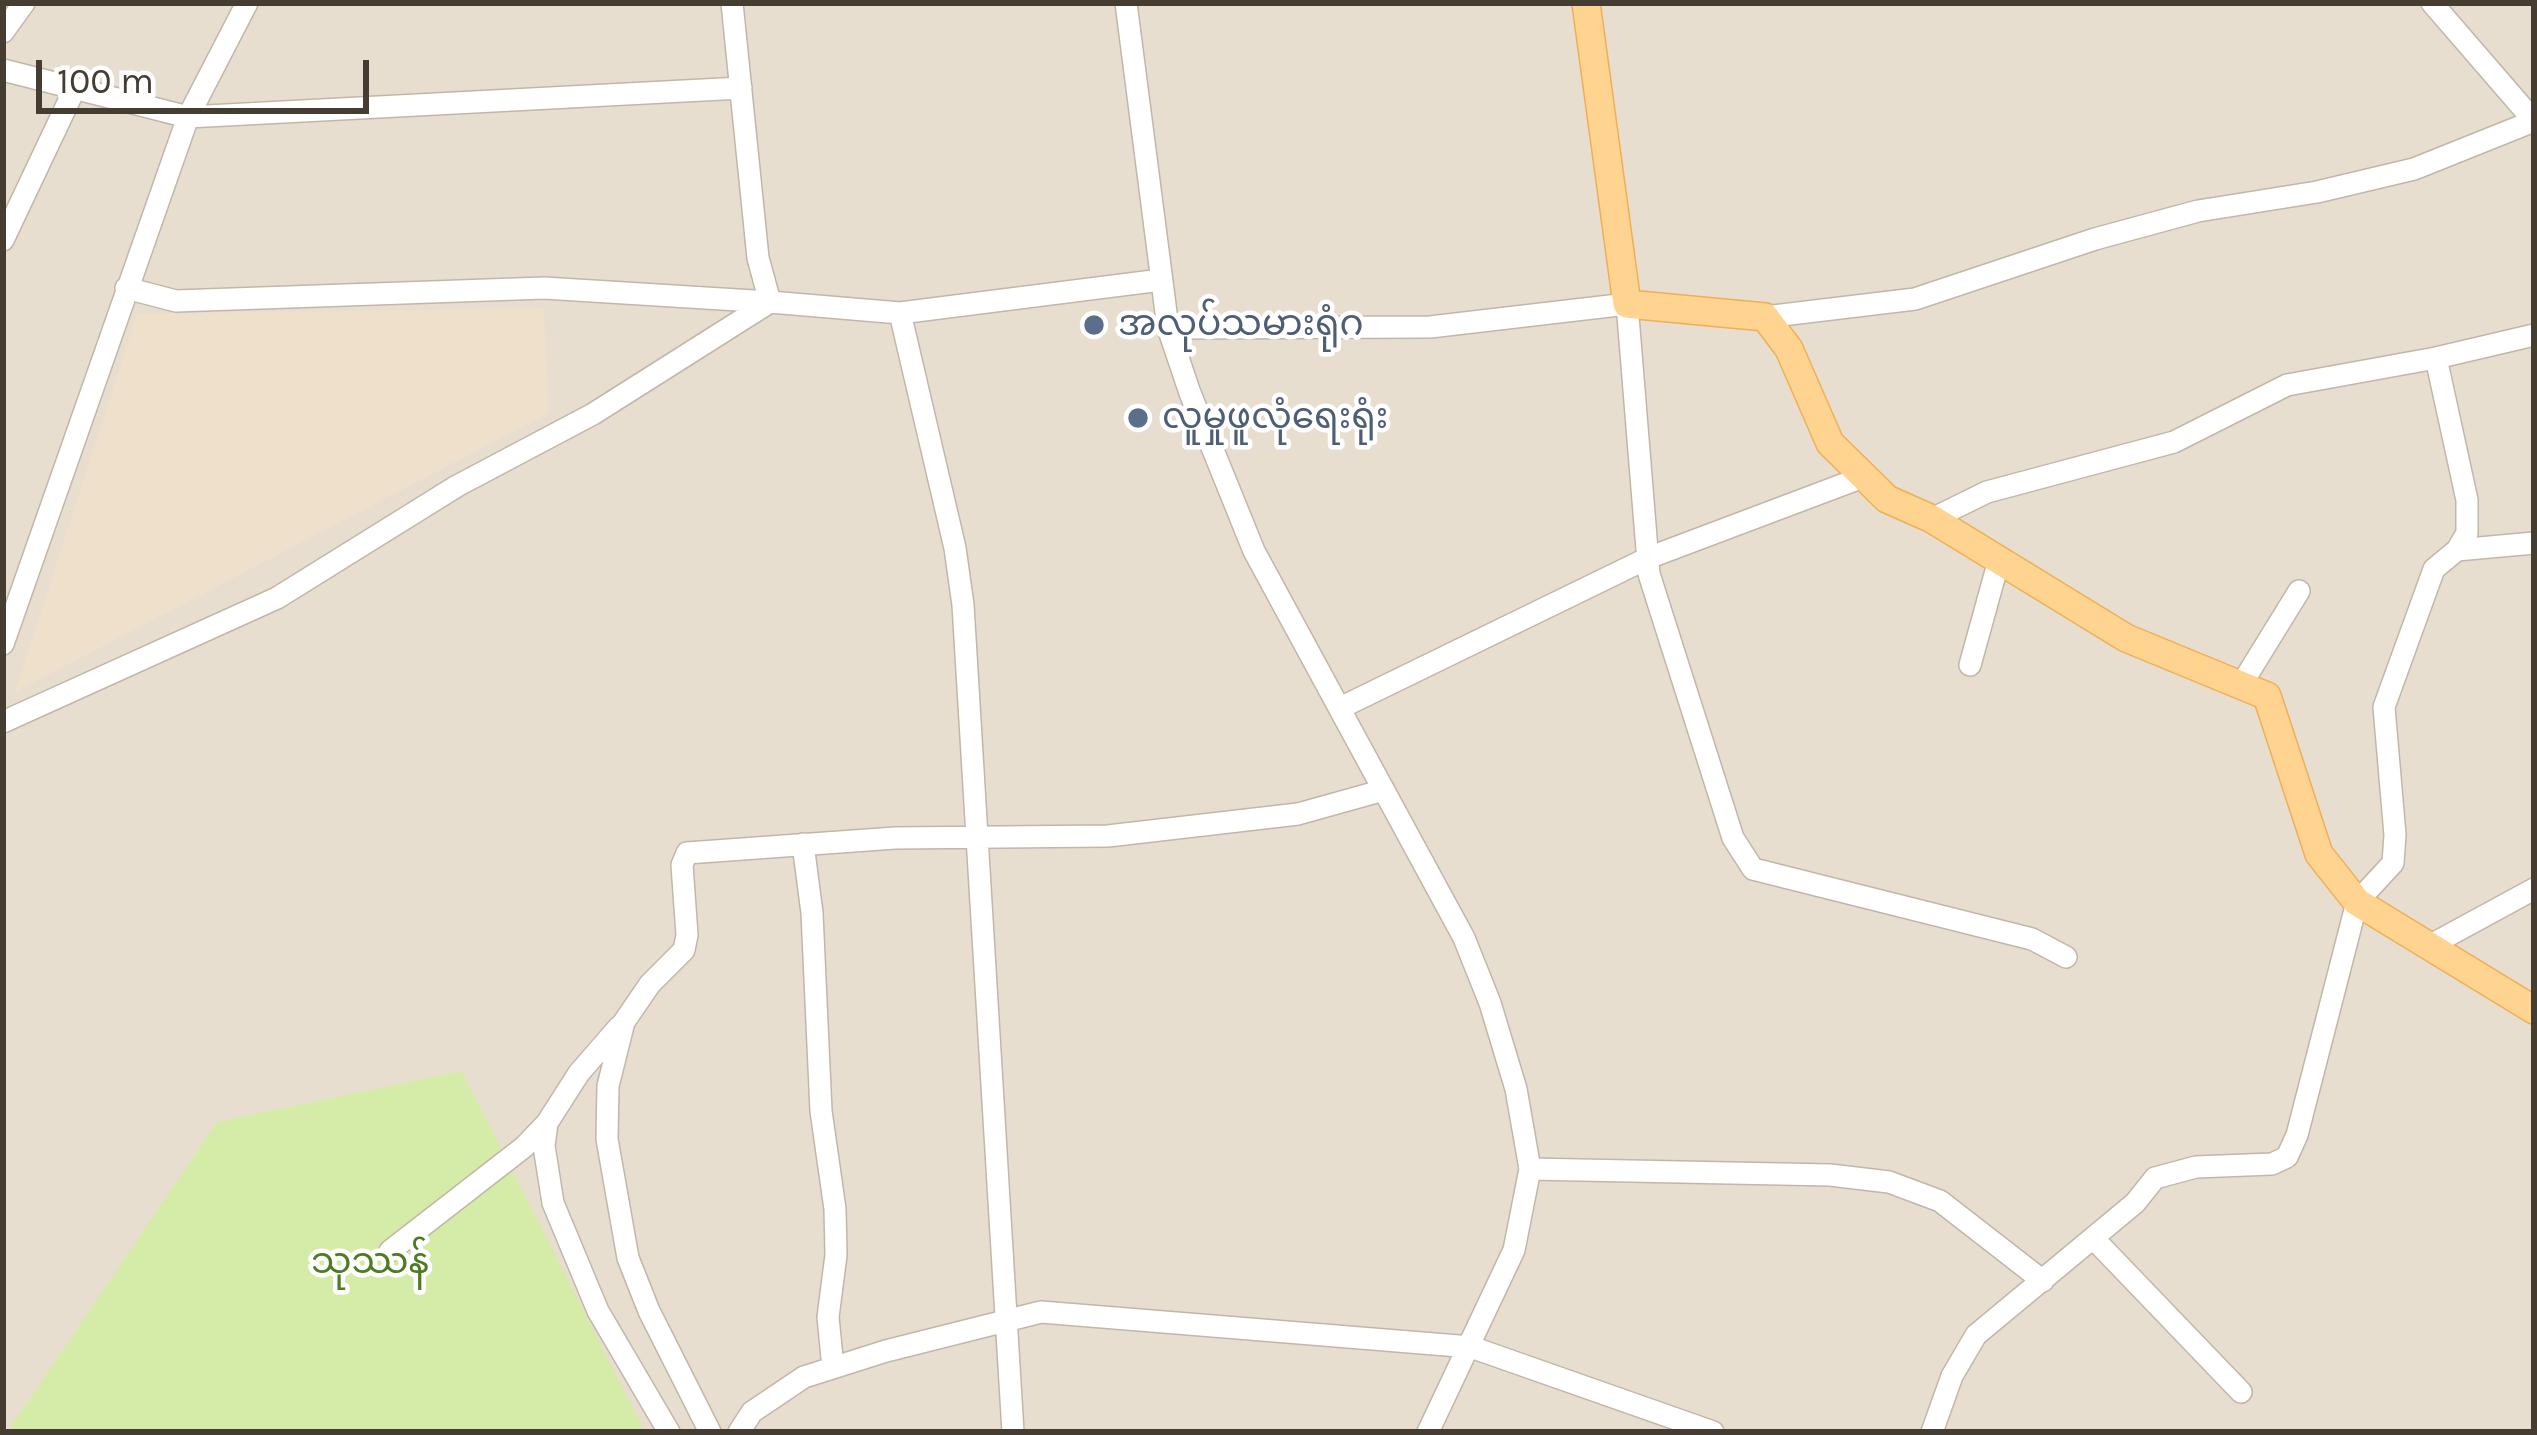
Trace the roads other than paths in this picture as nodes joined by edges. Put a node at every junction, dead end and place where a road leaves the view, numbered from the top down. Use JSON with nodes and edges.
{"nodes":[{"id":1,"x":24,"y":3,"type":"edge"},
{"id":2,"x":247,"y":3,"type":"edge"},
{"id":3,"x":732,"y":3,"type":"edge"},
{"id":4,"x":1126,"y":3,"type":"edge"},
{"id":5,"x":1586,"y":3,"type":"edge"},
{"id":6,"x":2432,"y":3,"type":"edge"},
{"id":7,"x":3,"y":32,"type":"edge"},
{"id":8,"x":3,"y":70,"type":"edge"},
{"id":9,"x":75,"y":88,"type":"junction"},
{"id":10,"x":741,"y":88,"type":"junction"},
{"id":11,"x":188,"y":117,"type":"junction"},
{"id":12,"x":2534,"y":121,"type":"edge"},
{"id":13,"x":3,"y":240,"type":"edge"},
{"id":14,"x":1162,"y":280,"type":"junction"},
{"id":15,"x":126,"y":288,"type":"junction"},
{"id":16,"x":770,"y":302,"type":"junction"},
{"id":17,"x":1627,"y":304,"type":"junction"},
{"id":18,"x":900,"y":313,"type":"junction"},
{"id":19,"x":1766,"y":317,"type":"junction"},
{"id":20,"x":1168,"y":328,"type":"junction"},
{"id":21,"x":2534,"y":335,"type":"edge"},
{"id":22,"x":2437,"y":358,"type":"junction"},
{"id":23,"x":1864,"y":477,"type":"junction"},
{"id":24,"x":1932,"y":519,"type":"junction"},
{"id":25,"x":2534,"y":543,"type":"edge"},
{"id":26,"x":2457,"y":550,"type":"junction"},
{"id":27,"x":1648,"y":558,"type":"junction"},
{"id":28,"x":1999,"y":560,"type":"junction"},
{"id":29,"x":2299,"y":591,"type":"dead end"},
{"id":30,"x":3,"y":644,"type":"edge"},
{"id":31,"x":1970,"y":665,"type":"dead end"},
{"id":32,"x":2241,"y":686,"type":"junction"},
{"id":33,"x":1340,"y":709,"type":"junction"},
{"id":34,"x":3,"y":722,"type":"edge"},
{"id":35,"x":1384,"y":790,"type":"junction"},
{"id":36,"x":978,"y":839,"type":"junction"},
{"id":37,"x":803,"y":844,"type":"junction"},
{"id":38,"x":2534,"y":889,"type":"edge"},
{"id":39,"x":2357,"y":902,"type":"junction"},
{"id":40,"x":2429,"y":946,"type":"junction"},
{"id":41,"x":2066,"y":957,"type":"dead end"},
{"id":42,"x":2534,"y":1010,"type":"edge"},
{"id":43,"x":624,"y":1022,"type":"junction"},
{"id":44,"x":547,"y":1123,"type":"junction"},
{"id":45,"x":1531,"y":1169,"type":"junction"},
{"id":46,"x":2094,"y":1239,"type":"junction"},
{"id":47,"x":390,"y":1251,"type":"dead end"},
{"id":48,"x":2043,"y":1281,"type":"junction"},
{"id":49,"x":1004,"y":1321,"type":"junction"},
{"id":50,"x":1471,"y":1347,"type":"junction"},
{"id":51,"x":833,"y":1368,"type":"junction"},
{"id":52,"x":2241,"y":1392,"type":"dead end"},
{"id":53,"x":758,"y":1408,"type":"junction"},
{"id":54,"x":669,"y":1432,"type":"edge"},
{"id":55,"x":710,"y":1432,"type":"edge"},
{"id":56,"x":739,"y":1432,"type":"edge"},
{"id":57,"x":750,"y":1432,"type":"edge"},
{"id":58,"x":1013,"y":1432,"type":"edge"},
{"id":59,"x":1427,"y":1432,"type":"edge"},
{"id":60,"x":1712,"y":1432,"type":"edge"},
{"id":61,"x":1932,"y":1432,"type":"edge"}],
"edges":[{"from":1,"to":7,"type":"street"},
{"from":2,"to":11,"type":"street"},
{"from":3,"to":10,"type":"street"},
{"from":4,"to":14,"type":"street"},
{"from":5,"to":17,"type":"main road"},
{"from":6,"to":12,"type":"street"},
{"from":8,"to":9,"type":"street"},
{"from":9,"to":11,"type":"street"},
{"from":9,"to":13,"type":"street"},
{"from":10,"to":11,"type":"street"},
{"from":10,"to":16,"type":"street"},
{"from":11,"to":15,"type":"street"},
{"from":12,"to":19,"type":"street"},
{"from":14,"to":18,"type":"street"},
{"from":14,"to":20,"type":"street"},
{"from":15,"to":16,"type":"street"},
{"from":15,"to":30,"type":"street"},
{"from":16,"to":18,"type":"street"},
{"from":16,"to":34,"type":"street"},
{"from":17,"to":19,"type":"main road"},
{"from":17,"to":20,"type":"street"},
{"from":17,"to":27,"type":"street"},
{"from":18,"to":36,"type":"street"},
{"from":19,"to":23,"type":"main road"},
{"from":20,"to":33,"type":"street"},
{"from":21,"to":22,"type":"street"},
{"from":22,"to":24,"type":"street"},
{"from":22,"to":26,"type":"street"},
{"from":23,"to":24,"type":"main road"},
{"from":23,"to":27,"type":"street"},
{"from":24,"to":28,"type":"main road"},
{"from":25,"to":26,"type":"street"},
{"from":26,"to":39,"type":"street"},
{"from":27,"to":33,"type":"street"},
{"from":27,"to":41,"type":"street"},
{"from":28,"to":31,"type":"street"},
{"from":28,"to":32,"type":"main road"},
{"from":29,"to":32,"type":"street"},
{"from":32,"to":39,"type":"main road"},
{"from":33,"to":35,"type":"street"},
{"from":35,"to":36,"type":"street"},
{"from":35,"to":45,"type":"street"},
{"from":36,"to":37,"type":"street"},
{"from":36,"to":49,"type":"street"},
{"from":37,"to":43,"type":"street"},
{"from":37,"to":51,"type":"street"},
{"from":38,"to":40,"type":"street"},
{"from":39,"to":40,"type":"main road"},
{"from":39,"to":46,"type":"street"},
{"from":40,"to":42,"type":"main road"},
{"from":43,"to":44,"type":"street"},
{"from":43,"to":55,"type":"street"},
{"from":44,"to":47,"type":"street"},
{"from":44,"to":54,"type":"street"},
{"from":45,"to":48,"type":"street"},
{"from":45,"to":50,"type":"street"},
{"from":46,"to":48,"type":"street"},
{"from":46,"to":52,"type":"street"},
{"from":48,"to":61,"type":"street"},
{"from":49,"to":50,"type":"street"},
{"from":49,"to":51,"type":"street"},
{"from":49,"to":58,"type":"street"},
{"from":50,"to":59,"type":"street"},
{"from":50,"to":60,"type":"street"},
{"from":51,"to":53,"type":"street"},
{"from":53,"to":56,"type":"street"},
{"from":53,"to":57,"type":"street"}]}
